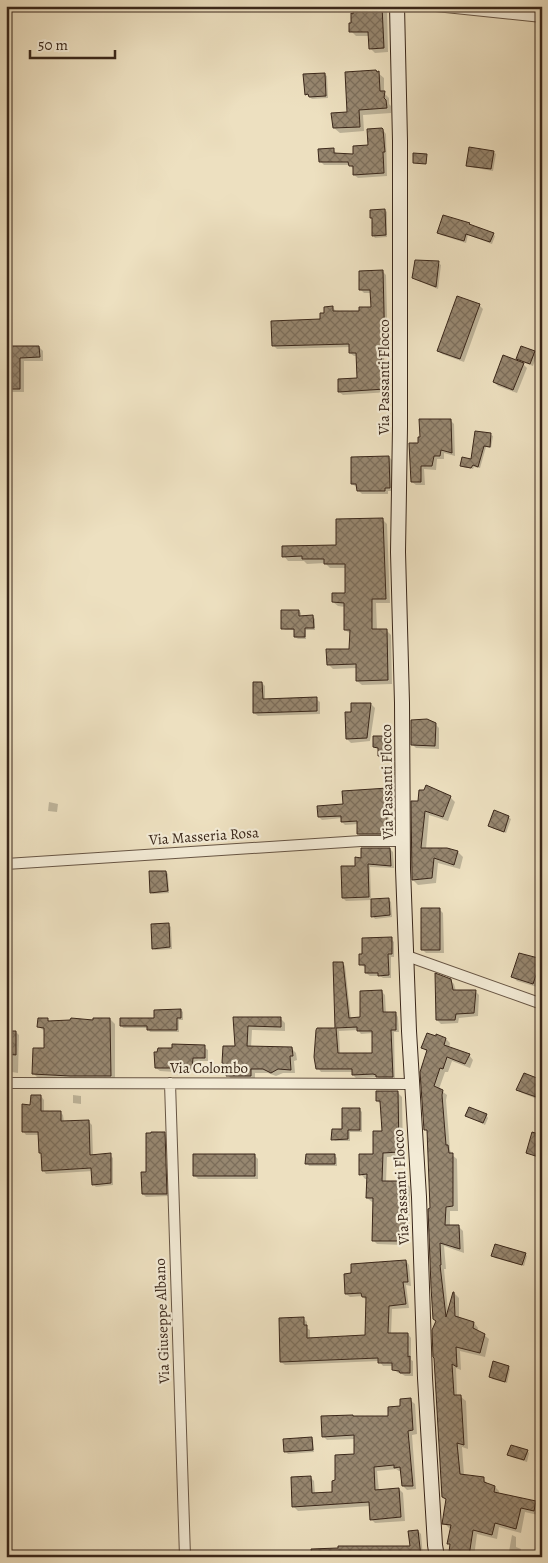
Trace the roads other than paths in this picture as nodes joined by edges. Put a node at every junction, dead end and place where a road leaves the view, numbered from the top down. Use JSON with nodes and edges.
{"nodes":[{"id":1,"x":397,"y":6,"type":"edge"},
{"id":2,"x":436,"y":6,"type":"edge"},
{"id":3,"x":542,"y":17,"type":"edge"},
{"id":4,"x":404,"y":841,"type":"junction"},
{"id":5,"x":6,"y":864,"type":"edge"},
{"id":6,"x":407,"y":956,"type":"junction"},
{"id":7,"x":542,"y":1004,"type":"edge"},
{"id":8,"x":6,"y":1083,"type":"edge"},
{"id":9,"x":170,"y":1083,"type":"junction"},
{"id":10,"x":412,"y":1084,"type":"junction"},
{"id":11,"x":185,"y":1557,"type":"edge"},
{"id":12,"x":437,"y":1557,"type":"edge"}],
"edges":[{"from":1,"to":4,"type":"main road","name":"Via Passanti Flocco"},
{"from":2,"to":3,"type":"street"},
{"from":4,"to":5,"type":"street","name":"Via Masseria Rosa"},
{"from":4,"to":6,"type":"main road","name":"Via Passanti Flocco"},
{"from":6,"to":7,"type":"street"},
{"from":6,"to":10,"type":"main road","name":"Via Passanti Flocco"},
{"from":8,"to":9,"type":"street","name":"Via Colombo"},
{"from":9,"to":10,"type":"street","name":"Via Colombo"},
{"from":9,"to":11,"type":"street","name":"Via Giuseppe Albano"},
{"from":10,"to":12,"type":"main road","name":"Via Passanti Flocco"}]}
